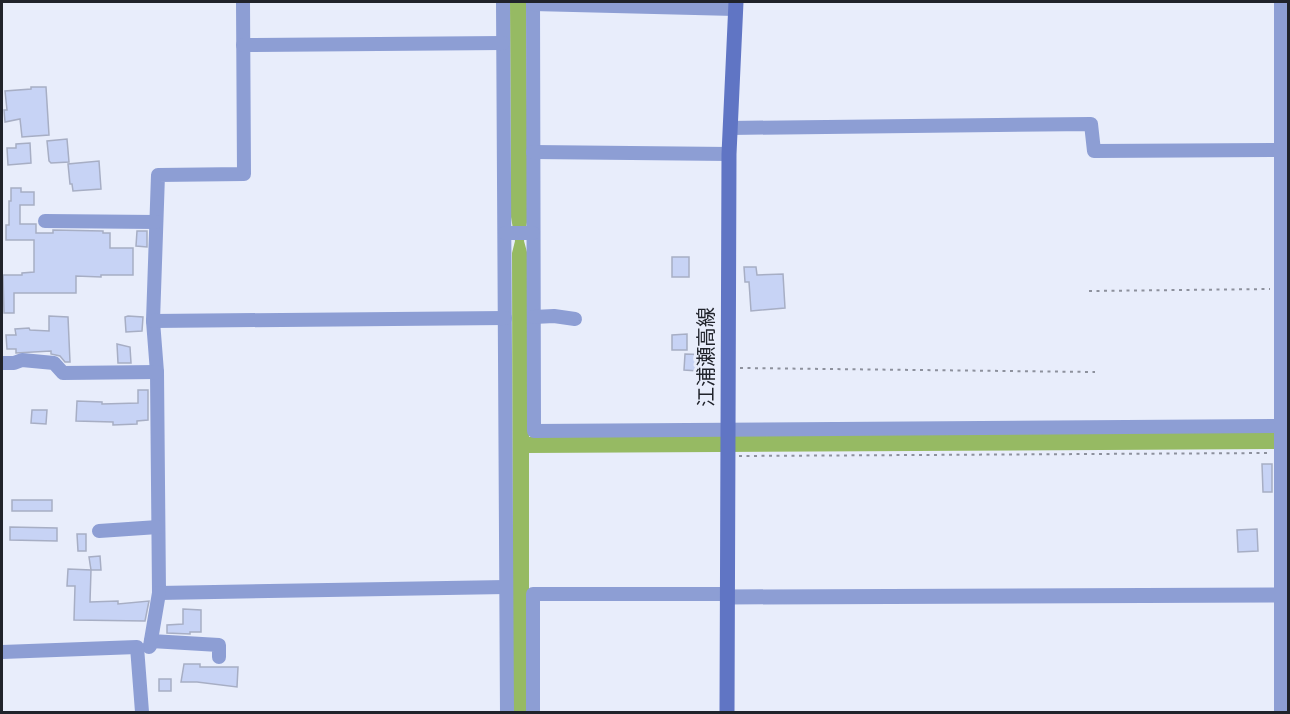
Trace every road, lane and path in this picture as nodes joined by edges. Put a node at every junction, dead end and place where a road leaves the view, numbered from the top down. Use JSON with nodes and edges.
{"nodes":[{"id":1,"x":243,"y":2,"type":"edge"},
{"id":2,"x":503,"y":2,"type":"edge"},
{"id":3,"x":1281,"y":2,"type":"edge"},
{"id":4,"x":532,"y":3,"type":"edge"},
{"id":5,"x":736,"y":5,"type":"edge"},
{"id":6,"x":503,"y":43,"type":"junction"},
{"id":7,"x":243,"y":45,"type":"junction"},
{"id":8,"x":730,"y":128,"type":"junction"},
{"id":9,"x":1285,"y":150,"type":"edge"},
{"id":10,"x":533,"y":152,"type":"junction"},
{"id":11,"x":729,"y":154,"type":"junction"},
{"id":12,"x":45,"y":220,"type":"dead end"},
{"id":13,"x":156,"y":222,"type":"junction"},
{"id":14,"x":519,"y":233,"type":"junction"},
{"id":15,"x":1281,"y":289,"type":"junction"},
{"id":16,"x":1089,"y":291,"type":"dead end"},
{"id":17,"x":534,"y":317,"type":"junction"},
{"id":18,"x":505,"y":318,"type":"junction"},
{"id":19,"x":575,"y":319,"type":"dead end"},
{"id":20,"x":153,"y":321,"type":"junction"},
{"id":21,"x":2,"y":363,"type":"edge"},
{"id":22,"x":737,"y":368,"type":"dead end"},
{"id":23,"x":157,"y":372,"type":"junction"},
{"id":24,"x":1095,"y":372,"type":"dead end"},
{"id":25,"x":1284,"y":428,"type":"edge"},
{"id":26,"x":728,"y":432,"type":"junction"},
{"id":27,"x":1282,"y":452,"type":"junction"},
{"id":28,"x":733,"y":455,"type":"junction"},
{"id":29,"x":158,"y":527,"type":"junction"},
{"id":30,"x":99,"y":531,"type":"dead end"},
{"id":31,"x":506,"y":587,"type":"junction"},
{"id":32,"x":159,"y":593,"type":"junction"},
{"id":33,"x":1285,"y":595,"type":"edge"},
{"id":34,"x":728,"y":596,"type":"junction"},
{"id":35,"x":151,"y":641,"type":"junction"},
{"id":36,"x":138,"y":647,"type":"junction"},
{"id":37,"x":2,"y":652,"type":"edge"},
{"id":38,"x":219,"y":657,"type":"dead end"},
{"id":39,"x":142,"y":712,"type":"edge"},
{"id":40,"x":507,"y":712,"type":"edge"},
{"id":41,"x":534,"y":712,"type":"edge"},
{"id":42,"x":727,"y":712,"type":"edge"},
{"id":43,"x":1281,"y":712,"type":"edge"}],
"edges":[{"from":1,"to":7,"type":"street"},
{"from":2,"to":6,"type":"street"},
{"from":3,"to":9,"type":"street"},
{"from":4,"to":5,"type":"street"},
{"from":4,"to":10,"type":"street"},
{"from":5,"to":8,"type":"main road","name":"江浦瀬高線"},
{"from":6,"to":7,"type":"street"},
{"from":6,"to":14,"type":"street"},
{"from":7,"to":13,"type":"street"},
{"from":8,"to":9,"type":"street"},
{"from":8,"to":11,"type":"main road","name":"江浦瀬高線"},
{"from":9,"to":15,"type":"street"},
{"from":10,"to":11,"type":"street"},
{"from":10,"to":14,"type":"street"},
{"from":11,"to":26,"type":"main road","name":"江浦瀬高線"},
{"from":12,"to":13,"type":"street"},
{"from":13,"to":20,"type":"street"},
{"from":14,"to":17,"type":"street"},
{"from":14,"to":18,"type":"street"},
{"from":15,"to":16,"type":"path"},
{"from":15,"to":25,"type":"street"},
{"from":17,"to":19,"type":"street"},
{"from":17,"to":26,"type":"street"},
{"from":18,"to":20,"type":"street"},
{"from":18,"to":31,"type":"street"},
{"from":20,"to":23,"type":"street"},
{"from":21,"to":23,"type":"street"},
{"from":22,"to":24,"type":"path"},
{"from":23,"to":29,"type":"street"},
{"from":25,"to":26,"type":"street"},
{"from":25,"to":27,"type":"street"},
{"from":26,"to":28,"type":"main road","name":"江浦瀬高線"},
{"from":27,"to":28,"type":"path"},
{"from":27,"to":33,"type":"street"},
{"from":28,"to":34,"type":"main road","name":"江浦瀬高線"},
{"from":29,"to":30,"type":"street"},
{"from":29,"to":32,"type":"street"},
{"from":31,"to":32,"type":"street"},
{"from":31,"to":40,"type":"street"},
{"from":32,"to":35,"type":"street"},
{"from":33,"to":34,"type":"street"},
{"from":33,"to":43,"type":"street"},
{"from":34,"to":41,"type":"street"},
{"from":34,"to":42,"type":"main road","name":"江浦瀬高線"},
{"from":35,"to":36,"type":"street"},
{"from":35,"to":38,"type":"street"},
{"from":36,"to":37,"type":"street"},
{"from":36,"to":39,"type":"street"}]}
